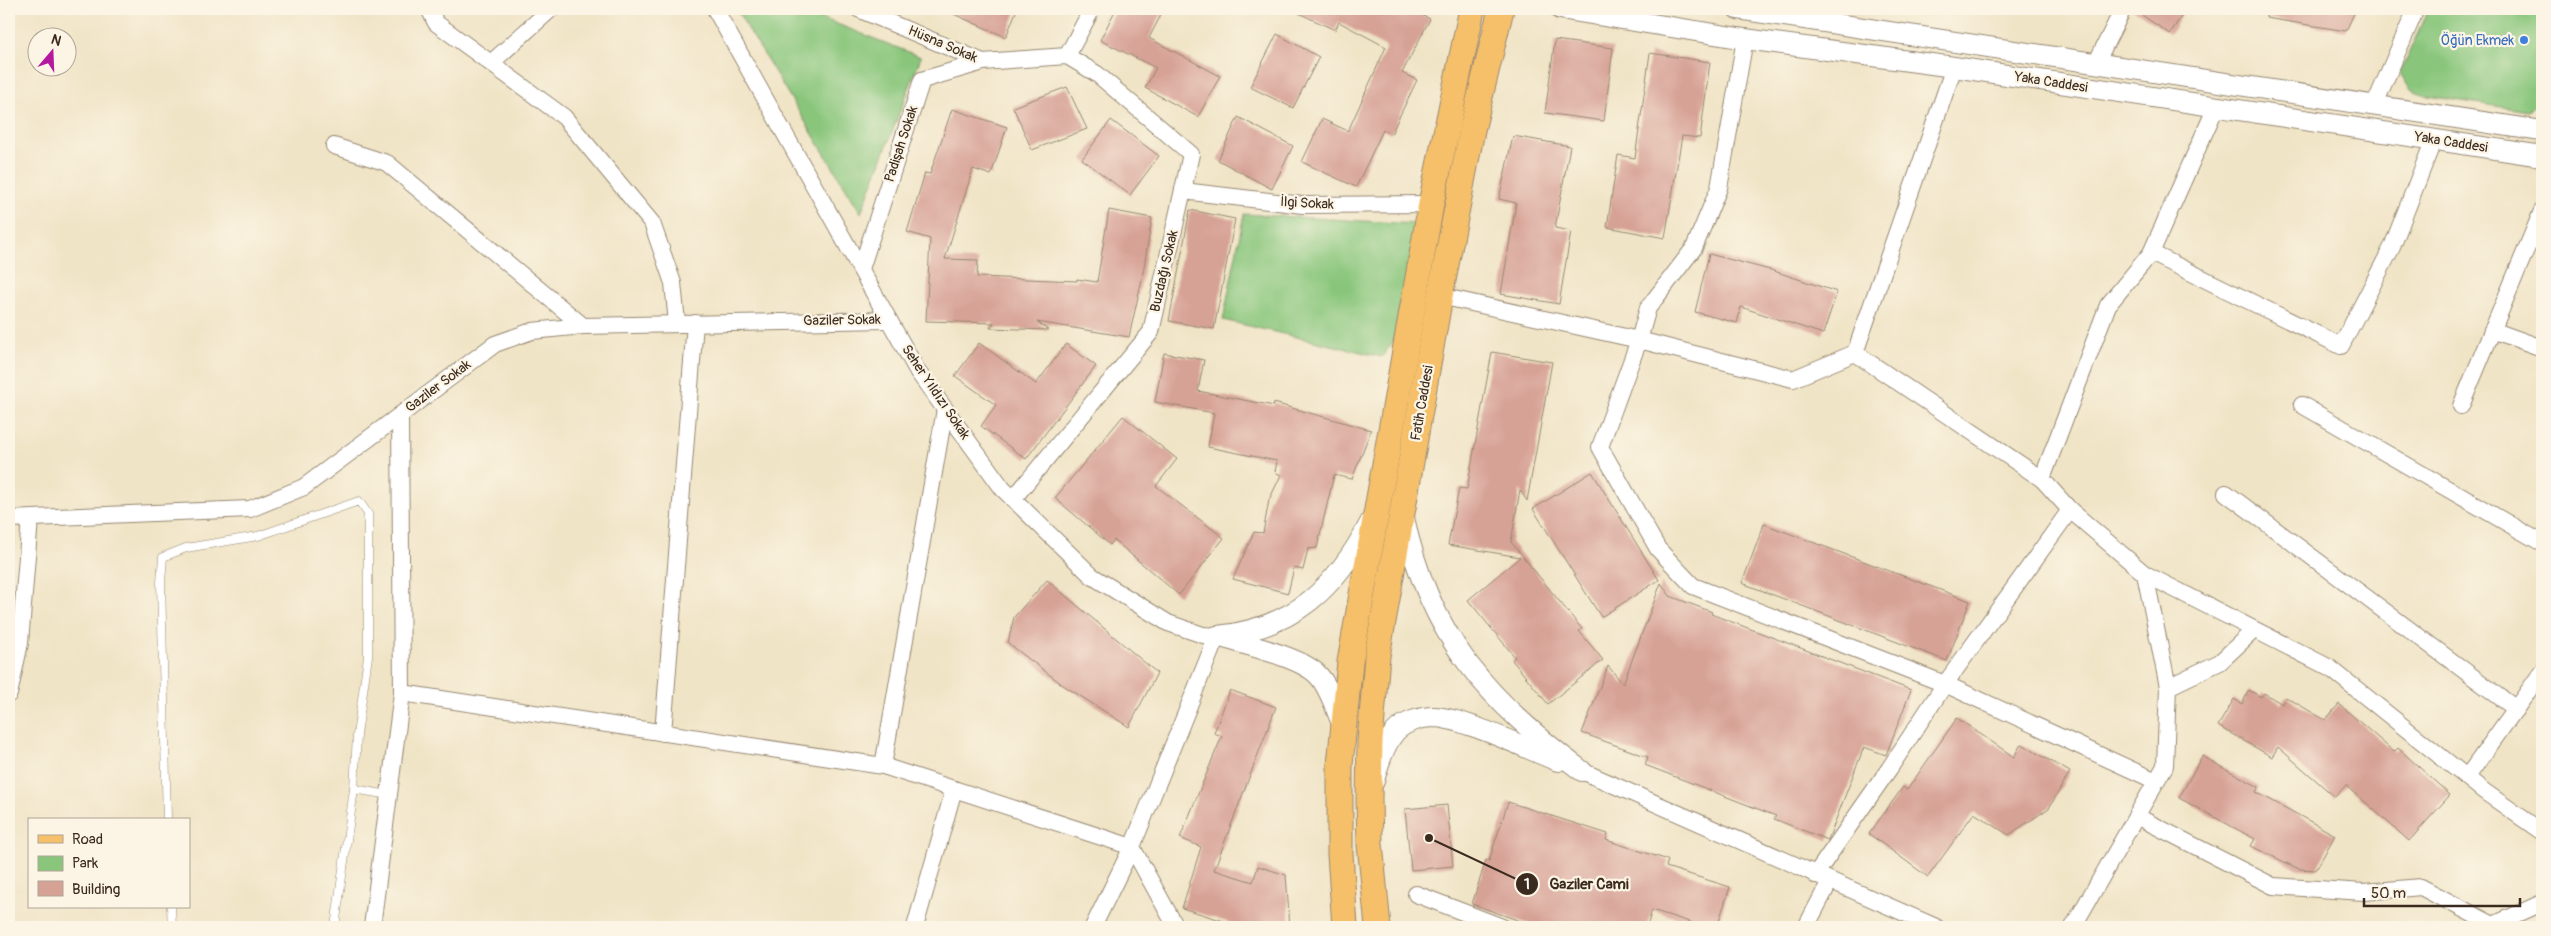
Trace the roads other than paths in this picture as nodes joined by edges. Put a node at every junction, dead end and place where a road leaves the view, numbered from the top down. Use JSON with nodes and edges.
{"nodes":[{"id":1,"x":429,"y":9,"type":"edge"},
{"id":2,"x":551,"y":9,"type":"edge"},
{"id":3,"x":715,"y":9,"type":"edge"},
{"id":4,"x":858,"y":9,"type":"edge"},
{"id":5,"x":1092,"y":9,"type":"edge"},
{"id":6,"x":1472,"y":9,"type":"edge"},
{"id":7,"x":1501,"y":9,"type":"edge"},
{"id":8,"x":1560,"y":9,"type":"edge"},
{"id":9,"x":1738,"y":9,"type":"edge"},
{"id":10,"x":2123,"y":9,"type":"edge"},
{"id":11,"x":2416,"y":9,"type":"edge"},
{"id":12,"x":1767,"y":11,"type":"edge"},
{"id":13,"x":1745,"y":39,"type":"junction"},
{"id":14,"x":1067,"y":56,"type":"junction"},
{"id":15,"x":984,"y":62,"type":"junction"},
{"id":16,"x":491,"y":63,"type":"junction"},
{"id":17,"x":2096,"y":63,"type":"junction"},
{"id":18,"x":1954,"y":68,"type":"junction"},
{"id":19,"x":2375,"y":104,"type":"junction"},
{"id":20,"x":2216,"y":107,"type":"junction"},
{"id":21,"x":2542,"y":131,"type":"edge"},
{"id":22,"x":2434,"y":139,"type":"junction"},
{"id":23,"x":334,"y":146,"type":"dead end"},
{"id":24,"x":2542,"y":156,"type":"edge"},
{"id":25,"x":1182,"y":191,"type":"junction"},
{"id":26,"x":1431,"y":204,"type":"junction"},
{"id":27,"x":2542,"y":212,"type":"edge"},
{"id":28,"x":2537,"y":238,"type":"edge"},
{"id":29,"x":2151,"y":253,"type":"junction"},
{"id":30,"x":861,"y":269,"type":"junction"},
{"id":31,"x":1440,"y":296,"type":"junction"},
{"id":32,"x":889,"y":320,"type":"junction"},
{"id":33,"x":677,"y":323,"type":"junction"},
{"id":34,"x":695,"y":323,"type":"junction"},
{"id":35,"x":583,"y":326,"type":"junction"},
{"id":36,"x":2492,"y":330,"type":"junction"},
{"id":37,"x":1639,"y":340,"type":"junction"},
{"id":38,"x":2542,"y":348,"type":"edge"},
{"id":39,"x":1855,"y":353,"type":"junction"},
{"id":40,"x":2302,"y":405,"type":"dead end"},
{"id":41,"x":2461,"y":406,"type":"dead end"},
{"id":42,"x":945,"y":409,"type":"junction"},
{"id":43,"x":400,"y":415,"type":"junction"},
{"id":44,"x":2042,"y":479,"type":"junction"},
{"id":45,"x":2226,"y":493,"type":"dead end"},
{"id":46,"x":1013,"y":499,"type":"junction"},
{"id":47,"x":1402,"y":509,"type":"junction"},
{"id":48,"x":2070,"y":510,"type":"junction"},
{"id":49,"x":1376,"y":512,"type":"junction"},
{"id":50,"x":9,"y":519,"type":"edge"},
{"id":51,"x":30,"y":519,"type":"junction"},
{"id":52,"x":2542,"y":543,"type":"edge"},
{"id":53,"x":2145,"y":574,"type":"junction"},
{"id":54,"x":2254,"y":630,"type":"junction"},
{"id":55,"x":1217,"y":636,"type":"junction"},
{"id":56,"x":2542,"y":672,"type":"edge"},
{"id":57,"x":1945,"y":684,"type":"junction"},
{"id":58,"x":2168,"y":687,"type":"junction"},
{"id":59,"x":402,"y":693,"type":"junction"},
{"id":60,"x":9,"y":694,"type":"edge"},
{"id":61,"x":2516,"y":709,"type":"junction"},
{"id":62,"x":1343,"y":726,"type":"junction"},
{"id":63,"x":663,"y":733,"type":"junction"},
{"id":64,"x":883,"y":766,"type":"junction"},
{"id":65,"x":1582,"y":771,"type":"junction"},
{"id":66,"x":2467,"y":777,"type":"junction"},
{"id":67,"x":2156,"y":781,"type":"junction"},
{"id":68,"x":354,"y":789,"type":"junction"},
{"id":69,"x":954,"y":789,"type":"junction"},
{"id":70,"x":389,"y":795,"type":"junction"},
{"id":71,"x":1369,"y":800,"type":"junction"},
{"id":72,"x":2136,"y":816,"type":"junction"},
{"id":73,"x":167,"y":818,"type":"edge"},
{"id":74,"x":2540,"y":825,"type":"edge"},
{"id":75,"x":1132,"y":847,"type":"junction"},
{"id":76,"x":1822,"y":878,"type":"junction"},
{"id":77,"x":1416,"y":894,"type":"dead end"},
{"id":78,"x":2542,"y":903,"type":"edge"},
{"id":79,"x":171,"y":908,"type":"edge"},
{"id":80,"x":2493,"y":926,"type":"edge"},
{"id":81,"x":172,"y":927,"type":"edge"},
{"id":82,"x":334,"y":927,"type":"edge"},
{"id":83,"x":372,"y":927,"type":"edge"},
{"id":84,"x":915,"y":927,"type":"edge"},
{"id":85,"x":1093,"y":927,"type":"edge"},
{"id":86,"x":1176,"y":927,"type":"edge"},
{"id":87,"x":1345,"y":927,"type":"edge"},
{"id":88,"x":1378,"y":927,"type":"edge"},
{"id":89,"x":1502,"y":927,"type":"edge"},
{"id":90,"x":1806,"y":927,"type":"edge"},
{"id":91,"x":1936,"y":927,"type":"edge"},
{"id":92,"x":2073,"y":927,"type":"edge"}],
"edges":[{"from":1,"to":16,"type":"street"},
{"from":2,"to":16,"type":"street"},
{"from":3,"to":30,"type":"street","name":"Seher Yıldızı Sokak"},
{"from":4,"to":15,"type":"street","name":"Hüsna Sokak"},
{"from":5,"to":14,"type":"street"},
{"from":6,"to":26,"type":"main road","name":"Fatih Caddesi"},
{"from":7,"to":31,"type":"main road","name":"Fatih Caddesi"},
{"from":8,"to":13,"type":"street","name":"Yaka Caddesi"},
{"from":9,"to":12,"type":"street","name":"Yaka Caddesi"},
{"from":10,"to":17,"type":"street"},
{"from":11,"to":19,"type":"street"},
{"from":12,"to":17,"type":"street","name":"Yaka Caddesi"},
{"from":13,"to":18,"type":"street","name":"Yaka Caddesi"},
{"from":13,"to":37,"type":"street"},
{"from":14,"to":15,"type":"street","name":"Hüsna Sokak"},
{"from":14,"to":25,"type":"street","name":"Buzdağı Sokak"},
{"from":15,"to":30,"type":"street","name":"Padişah Sokak"},
{"from":16,"to":33,"type":"street"},
{"from":17,"to":19,"type":"street","name":"Yaka Caddesi"},
{"from":18,"to":20,"type":"street","name":"Yaka Caddesi"},
{"from":18,"to":39,"type":"street"},
{"from":19,"to":21,"type":"street","name":"Yaka Caddesi"},
{"from":20,"to":22,"type":"street","name":"Yaka Caddesi"},
{"from":20,"to":29,"type":"street"},
{"from":22,"to":24,"type":"street","name":"Yaka Caddesi"},
{"from":22,"to":29,"type":"street"},
{"from":23,"to":35,"type":"street"},
{"from":25,"to":26,"type":"street","name":"İlgi Sokak"},
{"from":25,"to":46,"type":"street","name":"Buzdağı Sokak"},
{"from":26,"to":49,"type":"main road","name":"Fatih Caddesi"},
{"from":27,"to":28,"type":"street"},
{"from":28,"to":36,"type":"street"},
{"from":29,"to":44,"type":"street"},
{"from":30,"to":32,"type":"street","name":"Seher Yıldızı Sokak"},
{"from":31,"to":37,"type":"street"},
{"from":31,"to":47,"type":"main road","name":"Fatih Caddesi"},
{"from":32,"to":34,"type":"street","name":"Gaziler Sokak"},
{"from":32,"to":42,"type":"street","name":"Seher Yıldızı Sokak"},
{"from":33,"to":34,"type":"street","name":"Gaziler Sokak"},
{"from":33,"to":35,"type":"street","name":"Gaziler Sokak"},
{"from":34,"to":63,"type":"street"},
{"from":35,"to":43,"type":"street","name":"Gaziler Sokak"},
{"from":36,"to":38,"type":"street"},
{"from":36,"to":41,"type":"street"},
{"from":37,"to":39,"type":"street"},
{"from":37,"to":57,"type":"street"},
{"from":39,"to":44,"type":"street"},
{"from":40,"to":52,"type":"street"},
{"from":42,"to":46,"type":"street","name":"Seher Yıldızı Sokak"},
{"from":42,"to":64,"type":"street"},
{"from":43,"to":51,"type":"street","name":"Gaziler Sokak"},
{"from":43,"to":59,"type":"street"},
{"from":44,"to":48,"type":"street"},
{"from":45,"to":61,"type":"street"},
{"from":46,"to":55,"type":"street","name":"Seher Yıldızı Sokak"},
{"from":47,"to":65,"type":"street"},
{"from":47,"to":71,"type":"main road","name":"Fatih Caddesi"},
{"from":48,"to":53,"type":"street"},
{"from":48,"to":57,"type":"street"},
{"from":49,"to":55,"type":"street"},
{"from":49,"to":62,"type":"main road","name":"Fatih Caddesi"},
{"from":50,"to":51,"type":"street","name":"Gaziler Sokak"},
{"from":51,"to":60,"type":"street"},
{"from":53,"to":54,"type":"street"},
{"from":53,"to":58,"type":"street"},
{"from":54,"to":58,"type":"street"},
{"from":54,"to":66,"type":"street"},
{"from":55,"to":62,"type":"street"},
{"from":55,"to":75,"type":"street"},
{"from":56,"to":61,"type":"street"},
{"from":57,"to":67,"type":"street"},
{"from":57,"to":76,"type":"street"},
{"from":58,"to":67,"type":"street"},
{"from":59,"to":63,"type":"street"},
{"from":59,"to":70,"type":"street"},
{"from":61,"to":66,"type":"street"},
{"from":62,"to":87,"type":"main road","name":"Fatih Caddesi"},
{"from":63,"to":64,"type":"street"},
{"from":64,"to":69,"type":"street"},
{"from":65,"to":71,"type":"street"},
{"from":65,"to":76,"type":"street"},
{"from":66,"to":74,"type":"street"},
{"from":67,"to":72,"type":"street"},
{"from":68,"to":70,"type":"lane"},
{"from":68,"to":73,"type":"lane"},
{"from":68,"to":82,"type":"lane"},
{"from":69,"to":75,"type":"street"},
{"from":69,"to":84,"type":"street"},
{"from":70,"to":83,"type":"street"},
{"from":71,"to":88,"type":"main road","name":"Fatih Caddesi"},
{"from":72,"to":80,"type":"street"},
{"from":72,"to":92,"type":"street"},
{"from":75,"to":85,"type":"street"},
{"from":75,"to":86,"type":"street"},
{"from":76,"to":90,"type":"street"},
{"from":76,"to":91,"type":"street"},
{"from":77,"to":89,"type":"street"},
{"from":78,"to":80,"type":"street"},
{"from":79,"to":81,"type":"lane"}]}
